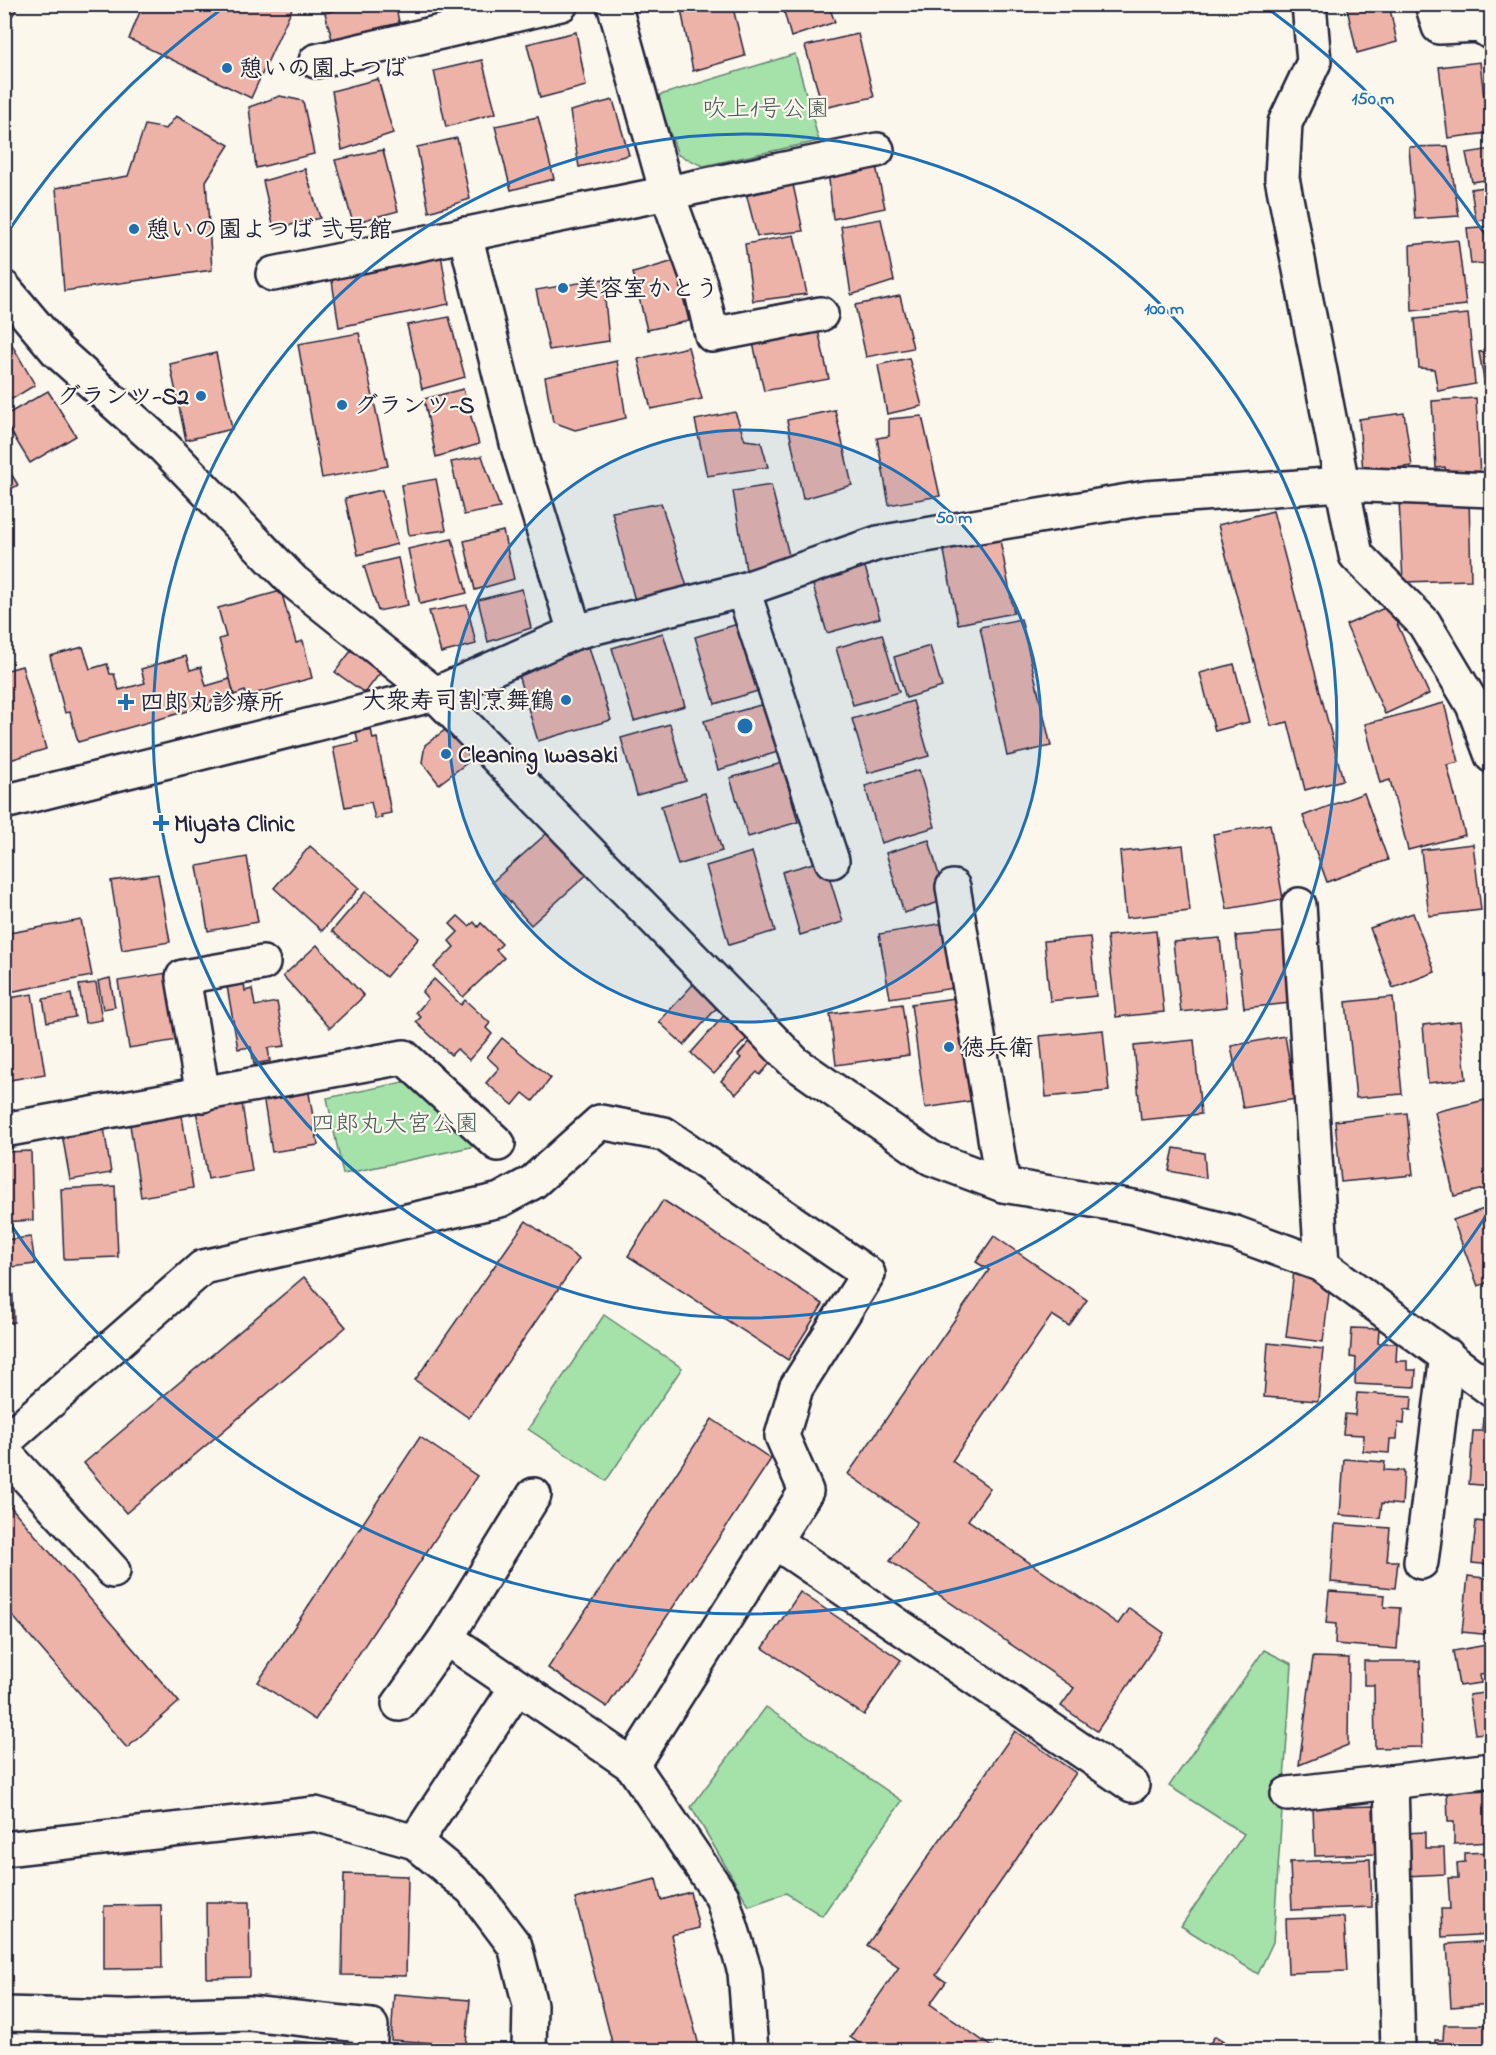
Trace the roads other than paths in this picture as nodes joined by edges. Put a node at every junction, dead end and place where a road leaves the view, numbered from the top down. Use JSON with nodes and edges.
{"nodes":[{"id":1,"x":561,"y":4,"type":"edge"},
{"id":2,"x":614,"y":4,"type":"edge"},
{"id":3,"x":1309,"y":4,"type":"edge"},
{"id":4,"x":1432,"y":4,"type":"edge"},
{"id":5,"x":1491,"y":33,"type":"edge"},
{"id":6,"x":316,"y":61,"type":"dead end"},
{"id":7,"x":878,"y":150,"type":"dead end"},
{"id":8,"x":667,"y":194,"type":"junction"},
{"id":9,"x":465,"y":234,"type":"junction"},
{"id":10,"x":273,"y":274,"type":"dead end"},
{"id":11,"x":4,"y":288,"type":"edge"},
{"id":12,"x":821,"y":314,"type":"dead end"},
{"id":13,"x":1341,"y":484,"type":"junction"},
{"id":14,"x":1491,"y":490,"type":"edge"},
{"id":15,"x":743,"y":590,"type":"junction"},
{"id":16,"x":575,"y":632,"type":"junction"},
{"id":17,"x":435,"y":694,"type":"junction"},
{"id":18,"x":1491,"y":756,"type":"edge"},
{"id":19,"x":4,"y":802,"type":"edge"},
{"id":20,"x":832,"y":861,"type":"dead end"},
{"id":21,"x":953,"y":887,"type":"dead end"},
{"id":22,"x":1299,"y":905,"type":"dead end"},
{"id":23,"x":263,"y":963,"type":"dead end"},
{"id":24,"x":203,"y":1095,"type":"junction"},
{"id":25,"x":4,"y":1131,"type":"edge"},
{"id":26,"x":498,"y":1144,"type":"dead end"},
{"id":27,"x":1003,"y":1185,"type":"junction"},
{"id":28,"x":1322,"y":1265,"type":"junction"},
{"id":29,"x":1447,"y":1355,"type":"junction"},
{"id":30,"x":1491,"y":1390,"type":"edge"},
{"id":31,"x":4,"y":1442,"type":"edge"},
{"id":32,"x":4,"y":1452,"type":"edge"},
{"id":33,"x":534,"y":1495,"type":"dead end"},
{"id":34,"x":774,"y":1541,"type":"junction"},
{"id":35,"x":1421,"y":1562,"type":"dead end"},
{"id":36,"x":113,"y":1571,"type":"dead end"},
{"id":37,"x":446,"y":1638,"type":"junction"},
{"id":38,"x":517,"y":1687,"type":"junction"},
{"id":39,"x":399,"y":1704,"type":"dead end"},
{"id":40,"x":632,"y":1765,"type":"junction"},
{"id":41,"x":1491,"y":1770,"type":"edge"},
{"id":42,"x":1391,"y":1782,"type":"junction"},
{"id":43,"x":1132,"y":1785,"type":"dead end"},
{"id":44,"x":1288,"y":1794,"type":"dead end"},
{"id":45,"x":415,"y":1842,"type":"junction"},
{"id":46,"x":4,"y":1849,"type":"edge"},
{"id":47,"x":4,"y":2014,"type":"edge"},
{"id":48,"x":369,"y":2050,"type":"edge"},
{"id":49,"x":529,"y":2050,"type":"edge"},
{"id":50,"x":751,"y":2050,"type":"edge"},
{"id":51,"x":1398,"y":2050,"type":"edge"}],
"edges":[{"from":1,"to":6,"type":"street"},
{"from":2,"to":8,"type":"street"},
{"from":3,"to":13,"type":"street"},
{"from":4,"to":5,"type":"street"},
{"from":7,"to":8,"type":"street"},
{"from":8,"to":9,"type":"street"},
{"from":8,"to":12,"type":"street"},
{"from":9,"to":10,"type":"street"},
{"from":9,"to":16,"type":"street"},
{"from":11,"to":17,"type":"street"},
{"from":13,"to":14,"type":"street"},
{"from":13,"to":15,"type":"street"},
{"from":13,"to":18,"type":"street"},
{"from":15,"to":16,"type":"street"},
{"from":15,"to":20,"type":"street"},
{"from":16,"to":17,"type":"street"},
{"from":17,"to":19,"type":"street"},
{"from":17,"to":27,"type":"street"},
{"from":21,"to":27,"type":"street"},
{"from":22,"to":28,"type":"street"},
{"from":23,"to":24,"type":"street"},
{"from":24,"to":25,"type":"street"},
{"from":24,"to":26,"type":"street"},
{"from":27,"to":28,"type":"street"},
{"from":28,"to":29,"type":"street"},
{"from":29,"to":30,"type":"street"},
{"from":29,"to":35,"type":"street"},
{"from":31,"to":34,"type":"street"},
{"from":32,"to":36,"type":"street"},
{"from":33,"to":37,"type":"street"},
{"from":34,"to":40,"type":"street"},
{"from":34,"to":43,"type":"street"},
{"from":37,"to":38,"type":"street"},
{"from":37,"to":39,"type":"street"},
{"from":38,"to":40,"type":"street"},
{"from":38,"to":45,"type":"street"},
{"from":40,"to":50,"type":"street"},
{"from":41,"to":42,"type":"street"},
{"from":42,"to":44,"type":"street"},
{"from":42,"to":51,"type":"street"},
{"from":45,"to":46,"type":"street"},
{"from":45,"to":49,"type":"street"},
{"from":47,"to":48,"type":"street"}]}
